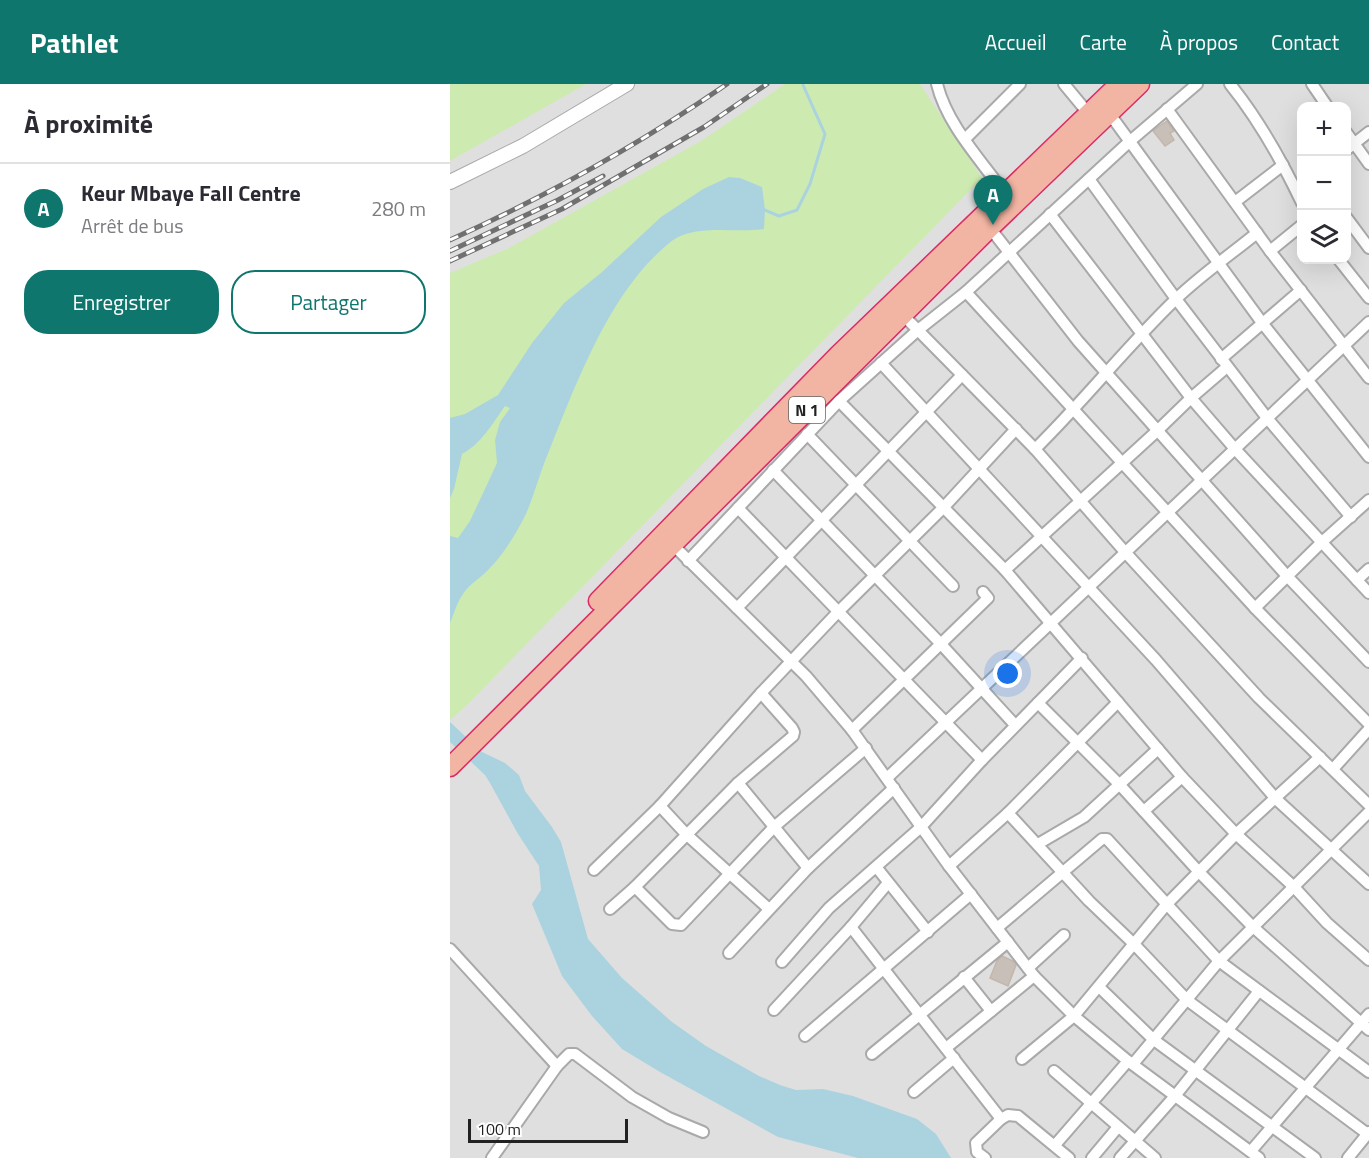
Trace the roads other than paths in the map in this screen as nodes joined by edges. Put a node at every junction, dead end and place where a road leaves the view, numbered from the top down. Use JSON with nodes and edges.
{"nodes":[{"id":1,"x":627,"y":84,"type":"edge"},
{"id":2,"x":937,"y":84,"type":"edge"},
{"id":3,"x":1020,"y":84,"type":"edge"},
{"id":4,"x":1064,"y":84,"type":"edge"},
{"id":5,"x":1119,"y":84,"type":"edge"},
{"id":6,"x":1140,"y":84,"type":"edge"},
{"id":7,"x":1197,"y":84,"type":"edge"},
{"id":8,"x":1230,"y":84,"type":"edge"},
{"id":9,"x":1312,"y":84,"type":"edge"},
{"id":10,"x":1324,"y":102,"type":"edge"},
{"id":11,"x":1167,"y":108,"type":"junction"},
{"id":12,"x":1088,"y":113,"type":"junction"},
{"id":13,"x":1109,"y":113,"type":"junction"},
{"id":14,"x":1369,"y":132,"type":"edge"},
{"id":15,"x":965,"y":139,"type":"junction"},
{"id":16,"x":1129,"y":142,"type":"junction"},
{"id":17,"x":1351,"y":146,"type":"edge"},
{"id":18,"x":1369,"y":164,"type":"edge"},
{"id":19,"x":1283,"y":165,"type":"junction"},
{"id":20,"x":1089,"y":179,"type":"junction"},
{"id":21,"x":450,"y":182,"type":"edge"},
{"id":22,"x":1297,"y":186,"type":"edge"},
{"id":23,"x":1005,"y":194,"type":"junction"},
{"id":24,"x":1235,"y":202,"type":"junction"},
{"id":25,"x":1050,"y":214,"type":"junction"},
{"id":26,"x":1351,"y":223,"type":"edge"},
{"id":27,"x":990,"y":228,"type":"junction"},
{"id":28,"x":1297,"y":229,"type":"edge"},
{"id":29,"x":1257,"y":233,"type":"junction"},
{"id":30,"x":1369,"y":248,"type":"edge"},
{"id":31,"x":1270,"y":251,"type":"junction"},
{"id":32,"x":1010,"y":252,"type":"junction"},
{"id":33,"x":1218,"y":264,"type":"junction"},
{"id":34,"x":1342,"y":264,"type":"edge"},
{"id":35,"x":1301,"y":291,"type":"junction"},
{"id":36,"x":966,"y":292,"type":"junction"},
{"id":37,"x":1369,"y":298,"type":"edge"},
{"id":38,"x":1176,"y":299,"type":"junction"},
{"id":39,"x":903,"y":315,"type":"junction"},
{"id":40,"x":1369,"y":322,"type":"edge"},
{"id":41,"x":1263,"y":324,"type":"junction"},
{"id":42,"x":918,"y":330,"type":"junction"},
{"id":43,"x":1142,"y":335,"type":"junction"},
{"id":44,"x":1343,"y":346,"type":"junction"},
{"id":45,"x":881,"y":363,"type":"junction"},
{"id":46,"x":1224,"y":363,"type":"junction"},
{"id":47,"x":1107,"y":372,"type":"junction"},
{"id":48,"x":962,"y":375,"type":"junction"},
{"id":49,"x":1369,"y":378,"type":"edge"},
{"id":50,"x":1306,"y":381,"type":"junction"},
{"id":51,"x":1191,"y":398,"type":"junction"},
{"id":52,"x":839,"y":401,"type":"junction"},
{"id":53,"x":1074,"y":411,"type":"junction"},
{"id":54,"x":925,"y":412,"type":"junction"},
{"id":55,"x":1267,"y":418,"type":"junction"},
{"id":56,"x":1016,"y":429,"type":"junction"},
{"id":57,"x":1157,"y":431,"type":"junction"},
{"id":58,"x":807,"y":434,"type":"junction"},
{"id":59,"x":1035,"y":449,"type":"junction"},
{"id":60,"x":1235,"y":449,"type":"junction"},
{"id":61,"x":889,"y":450,"type":"junction"},
{"id":62,"x":1369,"y":457,"type":"edge"},
{"id":63,"x":1122,"y":463,"type":"junction"},
{"id":64,"x":979,"y":469,"type":"junction"},
{"id":65,"x":773,"y":470,"type":"junction"},
{"id":66,"x":1202,"y":480,"type":"junction"},
{"id":67,"x":856,"y":484,"type":"junction"},
{"id":68,"x":1081,"y":500,"type":"junction"},
{"id":69,"x":1369,"y":500,"type":"edge"},
{"id":70,"x":944,"y":507,"type":"junction"},
{"id":71,"x":738,"y":508,"type":"junction"},
{"id":72,"x":1167,"y":513,"type":"junction"},
{"id":73,"x":1351,"y":517,"type":"junction"},
{"id":74,"x":821,"y":521,"type":"junction"},
{"id":75,"x":1042,"y":536,"type":"junction"},
{"id":76,"x":911,"y":539,"type":"junction"},
{"id":77,"x":1323,"y":542,"type":"junction"},
{"id":78,"x":672,"y":544,"type":"junction"},
{"id":79,"x":1125,"y":552,"type":"junction"},
{"id":80,"x":786,"y":558,"type":"junction"},
{"id":81,"x":688,"y":561,"type":"junction"},
{"id":82,"x":1369,"y":569,"type":"edge"},
{"id":83,"x":1005,"y":570,"type":"junction"},
{"id":84,"x":874,"y":575,"type":"junction"},
{"id":85,"x":1287,"y":576,"type":"junction"},
{"id":86,"x":1357,"y":580,"type":"junction"},
{"id":87,"x":953,"y":586,"type":"dead end"},
{"id":88,"x":1088,"y":588,"type":"junction"},
{"id":89,"x":983,"y":592,"type":"dead end"},
{"id":90,"x":1369,"y":593,"type":"edge"},
{"id":91,"x":737,"y":608,"type":"junction"},
{"id":92,"x":1255,"y":608,"type":"junction"},
{"id":93,"x":838,"y":612,"type":"junction"},
{"id":94,"x":1052,"y":622,"type":"junction"},
{"id":95,"x":940,"y":643,"type":"junction"},
{"id":96,"x":1082,"y":658,"type":"junction"},
{"id":97,"x":792,"y":662,"type":"junction"},
{"id":98,"x":1369,"y":662,"type":"edge"},
{"id":99,"x":903,"y":679,"type":"junction"},
{"id":100,"x":981,"y":688,"type":"junction"},
{"id":101,"x":761,"y":693,"type":"junction"},
{"id":102,"x":1118,"y":702,"type":"junction"},
{"id":103,"x":1038,"y":703,"type":"junction"},
{"id":104,"x":945,"y":723,"type":"junction"},
{"id":105,"x":1369,"y":724,"type":"edge"},
{"id":106,"x":1015,"y":725,"type":"junction"},
{"id":107,"x":1369,"y":729,"type":"edge"},
{"id":108,"x":852,"y":730,"type":"junction"},
{"id":109,"x":473,"y":737,"type":"junction"},
{"id":110,"x":1078,"y":742,"type":"junction"},
{"id":111,"x":866,"y":748,"type":"junction"},
{"id":112,"x":1158,"y":749,"type":"junction"},
{"id":113,"x":454,"y":756,"type":"edge"},
{"id":114,"x":1320,"y":757,"type":"junction"},
{"id":115,"x":982,"y":760,"type":"junction"},
{"id":116,"x":1333,"y":769,"type":"junction"},
{"id":117,"x":1182,"y":777,"type":"junction"},
{"id":118,"x":886,"y":778,"type":"junction"},
{"id":119,"x":738,"y":783,"type":"junction"},
{"id":120,"x":1119,"y":784,"type":"junction"},
{"id":121,"x":894,"y":788,"type":"junction"},
{"id":122,"x":1276,"y":799,"type":"junction"},
{"id":123,"x":1369,"y":805,"type":"edge"},
{"id":124,"x":660,"y":806,"type":"junction"},
{"id":125,"x":1144,"y":811,"type":"junction"},
{"id":126,"x":1369,"y":812,"type":"edge"},
{"id":127,"x":1008,"y":813,"type":"junction"},
{"id":128,"x":774,"y":827,"type":"junction"},
{"id":129,"x":921,"y":827,"type":"junction"},
{"id":130,"x":686,"y":834,"type":"junction"},
{"id":131,"x":1236,"y":834,"type":"junction"},
{"id":132,"x":1038,"y":844,"type":"junction"},
{"id":133,"x":1332,"y":851,"type":"junction"},
{"id":134,"x":949,"y":866,"type":"junction"},
{"id":135,"x":808,"y":868,"type":"junction"},
{"id":136,"x":877,"y":868,"type":"junction"},
{"id":137,"x":594,"y":870,"type":"dead end"},
{"id":138,"x":1063,"y":871,"type":"junction"},
{"id":139,"x":729,"y":872,"type":"junction"},
{"id":140,"x":1199,"y":872,"type":"junction"},
{"id":141,"x":888,"y":884,"type":"junction"},
{"id":142,"x":1369,"y":884,"type":"edge"},
{"id":143,"x":635,"y":887,"type":"junction"},
{"id":144,"x":1294,"y":887,"type":"junction"},
{"id":145,"x":971,"y":894,"type":"junction"},
{"id":146,"x":1166,"y":905,"type":"junction"},
{"id":147,"x":610,"y":909,"type":"dead end"},
{"id":148,"x":769,"y":909,"type":"junction"},
{"id":149,"x":1252,"y":926,"type":"junction"},
{"id":150,"x":851,"y":927,"type":"junction"},
{"id":151,"x":997,"y":928,"type":"junction"},
{"id":152,"x":928,"y":932,"type":"junction"},
{"id":153,"x":1064,"y":935,"type":"dead end"},
{"id":154,"x":1008,"y":942,"type":"junction"},
{"id":155,"x":1134,"y":944,"type":"junction"},
{"id":156,"x":450,"y":949,"type":"edge"},
{"id":157,"x":729,"y":953,"type":"dead end"},
{"id":158,"x":1369,"y":960,"type":"edge"},
{"id":159,"x":1219,"y":961,"type":"junction"},
{"id":160,"x":782,"y":962,"type":"dead end"},
{"id":161,"x":885,"y":969,"type":"junction"},
{"id":162,"x":1031,"y":972,"type":"junction"},
{"id":163,"x":964,"y":977,"type":"junction"},
{"id":164,"x":1099,"y":987,"type":"junction"},
{"id":165,"x":1259,"y":991,"type":"junction"},
{"id":166,"x":1187,"y":1000,"type":"junction"},
{"id":167,"x":774,"y":1010,"type":"dead end"},
{"id":168,"x":991,"y":1011,"type":"junction"},
{"id":169,"x":1369,"y":1014,"type":"edge"},
{"id":170,"x":919,"y":1015,"type":"junction"},
{"id":171,"x":1074,"y":1016,"type":"junction"},
{"id":172,"x":1365,"y":1026,"type":"edge"},
{"id":173,"x":1227,"y":1030,"type":"junction"},
{"id":174,"x":805,"y":1036,"type":"dead end"},
{"id":175,"x":1154,"y":1040,"type":"junction"},
{"id":176,"x":946,"y":1048,"type":"junction"},
{"id":177,"x":1338,"y":1049,"type":"junction"},
{"id":178,"x":872,"y":1054,"type":"dead end"},
{"id":179,"x":954,"y":1058,"type":"junction"},
{"id":180,"x":1022,"y":1059,"type":"dead end"},
{"id":181,"x":1131,"y":1063,"type":"junction"},
{"id":182,"x":557,"y":1066,"type":"junction"},
{"id":183,"x":1054,"y":1071,"type":"dead end"},
{"id":184,"x":1195,"y":1071,"type":"junction"},
{"id":185,"x":1369,"y":1072,"type":"edge"},
{"id":186,"x":1305,"y":1086,"type":"junction"},
{"id":187,"x":914,"y":1092,"type":"dead end"},
{"id":188,"x":1175,"y":1096,"type":"junction"},
{"id":189,"x":1092,"y":1104,"type":"junction"},
{"id":190,"x":1001,"y":1119,"type":"junction"},
{"id":191,"x":1273,"y":1126,"type":"junction"},
{"id":192,"x":1118,"y":1127,"type":"junction"},
{"id":193,"x":703,"y":1132,"type":"dead end"},
{"id":194,"x":1369,"y":1134,"type":"edge"},
{"id":195,"x":1134,"y":1142,"type":"junction"},
{"id":196,"x":1055,"y":1145,"type":"junction"},
{"id":197,"x":1255,"y":1155,"type":"edge"},
{"id":198,"x":492,"y":1158,"type":"edge"},
{"id":199,"x":985,"y":1158,"type":"edge"},
{"id":200,"x":1070,"y":1158,"type":"edge"},
{"id":201,"x":1092,"y":1158,"type":"edge"},
{"id":202,"x":1120,"y":1158,"type":"edge"},
{"id":203,"x":1155,"y":1158,"type":"edge"},
{"id":204,"x":1315,"y":1158,"type":"edge"},
{"id":205,"x":1348,"y":1158,"type":"edge"}],
"edges":[{"from":1,"to":21,"type":"street"},
{"from":2,"to":15,"type":"street"},
{"from":3,"to":15,"type":"street"},
{"from":4,"to":12,"type":"street"},
{"from":5,"to":12,"type":"highway","number":"N 1"},
{"from":6,"to":13,"type":"highway","number":"N 1"},
{"from":7,"to":11,"type":"street"},
{"from":8,"to":19,"type":"street"},
{"from":9,"to":10,"type":"street"},
{"from":11,"to":16,"type":"street"},
{"from":11,"to":24,"type":"street"},
{"from":12,"to":23,"type":"highway","number":"N 1"},
{"from":13,"to":16,"type":"street"},
{"from":13,"to":27,"type":"highway","number":"N 1"},
{"from":14,"to":17,"type":"street"},
{"from":15,"to":23,"type":"street"},
{"from":16,"to":20,"type":"street"},
{"from":16,"to":33,"type":"street"},
{"from":17,"to":18,"type":"street"},
{"from":19,"to":22,"type":"street"},
{"from":19,"to":24,"type":"street"},
{"from":20,"to":25,"type":"street"},
{"from":20,"to":38,"type":"street"},
{"from":23,"to":109,"type":"highway","number":"N 1"},
{"from":24,"to":29,"type":"street"},
{"from":25,"to":32,"type":"street"},
{"from":25,"to":43,"type":"street"},
{"from":26,"to":30,"type":"street"},
{"from":27,"to":32,"type":"street"},
{"from":27,"to":39,"type":"highway","number":"N 1"},
{"from":28,"to":31,"type":"street"},
{"from":29,"to":31,"type":"street"},
{"from":29,"to":33,"type":"street"},
{"from":31,"to":35,"type":"street"},
{"from":32,"to":36,"type":"street"},
{"from":32,"to":47,"type":"street"},
{"from":33,"to":38,"type":"street"},
{"from":33,"to":41,"type":"street"},
{"from":34,"to":37,"type":"street"},
{"from":35,"to":41,"type":"street"},
{"from":35,"to":44,"type":"street"},
{"from":36,"to":42,"type":"street"},
{"from":36,"to":53,"type":"street"},
{"from":38,"to":43,"type":"street"},
{"from":38,"to":46,"type":"street"},
{"from":39,"to":42,"type":"street"},
{"from":39,"to":78,"type":"highway","number":"N 1"},
{"from":40,"to":44,"type":"street"},
{"from":41,"to":46,"type":"street"},
{"from":41,"to":50,"type":"street"},
{"from":42,"to":45,"type":"street"},
{"from":42,"to":48,"type":"street"},
{"from":43,"to":47,"type":"street"},
{"from":43,"to":51,"type":"street"},
{"from":44,"to":49,"type":"street"},
{"from":44,"to":50,"type":"street"},
{"from":45,"to":52,"type":"street"},
{"from":45,"to":54,"type":"street"},
{"from":46,"to":51,"type":"street"},
{"from":46,"to":55,"type":"street"},
{"from":47,"to":53,"type":"street"},
{"from":47,"to":57,"type":"street"},
{"from":48,"to":54,"type":"street"},
{"from":48,"to":56,"type":"street"},
{"from":50,"to":55,"type":"street"},
{"from":50,"to":62,"type":"street"},
{"from":51,"to":57,"type":"street"},
{"from":51,"to":60,"type":"street"},
{"from":52,"to":58,"type":"street"},
{"from":52,"to":61,"type":"street"},
{"from":53,"to":59,"type":"street"},
{"from":53,"to":63,"type":"street"},
{"from":54,"to":61,"type":"street"},
{"from":54,"to":64,"type":"street"},
{"from":55,"to":60,"type":"street"},
{"from":55,"to":73,"type":"street"},
{"from":56,"to":59,"type":"street"},
{"from":56,"to":64,"type":"street"},
{"from":57,"to":63,"type":"street"},
{"from":57,"to":66,"type":"street"},
{"from":58,"to":65,"type":"street"},
{"from":58,"to":67,"type":"street"},
{"from":59,"to":68,"type":"street"},
{"from":60,"to":66,"type":"street"},
{"from":60,"to":77,"type":"street"},
{"from":61,"to":67,"type":"street"},
{"from":61,"to":70,"type":"street"},
{"from":63,"to":68,"type":"street"},
{"from":63,"to":72,"type":"street"},
{"from":64,"to":70,"type":"street"},
{"from":64,"to":75,"type":"street"},
{"from":65,"to":71,"type":"street"},
{"from":65,"to":74,"type":"street"},
{"from":66,"to":72,"type":"street"},
{"from":66,"to":85,"type":"street"},
{"from":67,"to":74,"type":"street"},
{"from":67,"to":76,"type":"street"},
{"from":68,"to":75,"type":"street"},
{"from":68,"to":79,"type":"street"},
{"from":69,"to":73,"type":"street"},
{"from":70,"to":76,"type":"street"},
{"from":70,"to":83,"type":"street"},
{"from":71,"to":80,"type":"street"},
{"from":71,"to":81,"type":"street"},
{"from":72,"to":79,"type":"street"},
{"from":72,"to":92,"type":"street"},
{"from":73,"to":77,"type":"street"},
{"from":74,"to":80,"type":"street"},
{"from":74,"to":84,"type":"street"},
{"from":75,"to":83,"type":"street"},
{"from":75,"to":88,"type":"street"},
{"from":76,"to":84,"type":"street"},
{"from":76,"to":87,"type":"street"},
{"from":77,"to":85,"type":"street"},
{"from":77,"to":86,"type":"street"},
{"from":78,"to":81,"type":"street"},
{"from":78,"to":109,"type":"highway","number":"N 1"},
{"from":79,"to":88,"type":"street"},
{"from":79,"to":114,"type":"street"},
{"from":80,"to":91,"type":"street"},
{"from":80,"to":93,"type":"street"},
{"from":81,"to":91,"type":"street"},
{"from":82,"to":86,"type":"street"},
{"from":83,"to":94,"type":"street"},
{"from":84,"to":93,"type":"street"},
{"from":84,"to":95,"type":"street"},
{"from":85,"to":92,"type":"street"},
{"from":85,"to":98,"type":"street"},
{"from":86,"to":90,"type":"street"},
{"from":88,"to":94,"type":"street"},
{"from":88,"to":122,"type":"street"},
{"from":89,"to":95,"type":"street"},
{"from":91,"to":97,"type":"street"},
{"from":92,"to":105,"type":"street"},
{"from":93,"to":97,"type":"street"},
{"from":93,"to":99,"type":"street"},
{"from":94,"to":96,"type":"street"},
{"from":94,"to":100,"type":"street"},
{"from":95,"to":99,"type":"street"},
{"from":95,"to":100,"type":"street"},
{"from":96,"to":102,"type":"street"},
{"from":96,"to":103,"type":"street"},
{"from":97,"to":101,"type":"street"},
{"from":97,"to":108,"type":"street"},
{"from":99,"to":104,"type":"street"},
{"from":99,"to":108,"type":"street"},
{"from":100,"to":104,"type":"street"},
{"from":100,"to":106,"type":"street"},
{"from":101,"to":119,"type":"street"},
{"from":101,"to":124,"type":"street"},
{"from":102,"to":110,"type":"street"},
{"from":102,"to":112,"type":"street"},
{"from":103,"to":106,"type":"street"},
{"from":103,"to":110,"type":"street"},
{"from":104,"to":115,"type":"street"},
{"from":104,"to":118,"type":"street"},
{"from":106,"to":115,"type":"street"},
{"from":107,"to":116,"type":"street"},
{"from":108,"to":111,"type":"street"},
{"from":109,"to":113,"type":"highway","number":"N 1"},
{"from":110,"to":120,"type":"street"},
{"from":110,"to":127,"type":"street"},
{"from":111,"to":118,"type":"street"},
{"from":111,"to":128,"type":"street"},
{"from":112,"to":117,"type":"street"},
{"from":112,"to":120,"type":"street"},
{"from":114,"to":116,"type":"street"},
{"from":114,"to":122,"type":"street"},
{"from":115,"to":129,"type":"street"},
{"from":116,"to":123,"type":"street"},
{"from":117,"to":125,"type":"street"},
{"from":117,"to":131,"type":"street"},
{"from":118,"to":121,"type":"street"},
{"from":119,"to":128,"type":"street"},
{"from":119,"to":130,"type":"street"},
{"from":120,"to":125,"type":"street"},
{"from":120,"to":132,"type":"street"},
{"from":121,"to":129,"type":"street"},
{"from":121,"to":135,"type":"street"},
{"from":122,"to":131,"type":"street"},
{"from":122,"to":133,"type":"street"},
{"from":124,"to":130,"type":"street"},
{"from":124,"to":137,"type":"street"},
{"from":125,"to":140,"type":"street"},
{"from":126,"to":133,"type":"street"},
{"from":127,"to":132,"type":"street"},
{"from":127,"to":134,"type":"street"},
{"from":128,"to":135,"type":"street"},
{"from":128,"to":139,"type":"street"},
{"from":129,"to":134,"type":"street"},
{"from":129,"to":136,"type":"street"},
{"from":130,"to":139,"type":"street"},
{"from":130,"to":143,"type":"street"},
{"from":131,"to":140,"type":"street"},
{"from":131,"to":144,"type":"street"},
{"from":132,"to":138,"type":"street"},
{"from":133,"to":142,"type":"street"},
{"from":133,"to":144,"type":"street"},
{"from":134,"to":145,"type":"street"},
{"from":135,"to":148,"type":"street"},
{"from":136,"to":141,"type":"street"},
{"from":136,"to":160,"type":"street"},
{"from":138,"to":146,"type":"street"},
{"from":138,"to":151,"type":"street"},
{"from":138,"to":155,"type":"street"},
{"from":139,"to":143,"type":"street"},
{"from":139,"to":148,"type":"street"},
{"from":140,"to":146,"type":"street"},
{"from":140,"to":149,"type":"street"},
{"from":141,"to":150,"type":"street"},
{"from":141,"to":152,"type":"street"},
{"from":143,"to":147,"type":"street"},
{"from":144,"to":149,"type":"street"},
{"from":144,"to":158,"type":"street"},
{"from":145,"to":151,"type":"street"},
{"from":145,"to":152,"type":"street"},
{"from":146,"to":155,"type":"street"},
{"from":146,"to":159,"type":"street"},
{"from":148,"to":157,"type":"street"},
{"from":149,"to":159,"type":"street"},
{"from":149,"to":172,"type":"street"},
{"from":150,"to":161,"type":"street"},
{"from":150,"to":167,"type":"street"},
{"from":151,"to":154,"type":"street"},
{"from":152,"to":161,"type":"street"},
{"from":153,"to":162,"type":"street"},
{"from":154,"to":162,"type":"street"},
{"from":154,"to":163,"type":"street"},
{"from":155,"to":164,"type":"street"},
{"from":155,"to":166,"type":"street"},
{"from":156,"to":182,"type":"street"},
{"from":159,"to":165,"type":"street"},
{"from":159,"to":166,"type":"street"},
{"from":161,"to":170,"type":"street"},
{"from":161,"to":174,"type":"street"},
{"from":162,"to":168,"type":"street"},
{"from":162,"to":171,"type":"street"},
{"from":163,"to":168,"type":"street"},
{"from":163,"to":170,"type":"street"},
{"from":164,"to":171,"type":"street"},
{"from":164,"to":175,"type":"street"},
{"from":165,"to":173,"type":"street"},
{"from":165,"to":177,"type":"street"},
{"from":166,"to":173,"type":"street"},
{"from":166,"to":175,"type":"street"},
{"from":168,"to":176,"type":"street"},
{"from":169,"to":172,"type":"street"},
{"from":170,"to":176,"type":"street"},
{"from":170,"to":178,"type":"street"},
{"from":171,"to":180,"type":"street"},
{"from":171,"to":181,"type":"street"},
{"from":172,"to":177,"type":"street"},
{"from":173,"to":184,"type":"street"},
{"from":173,"to":186,"type":"street"},
{"from":175,"to":181,"type":"street"},
{"from":175,"to":184,"type":"street"},
{"from":176,"to":179,"type":"street"},
{"from":177,"to":185,"type":"street"},
{"from":177,"to":186,"type":"street"},
{"from":179,"to":187,"type":"street"},
{"from":179,"to":190,"type":"street"},
{"from":181,"to":188,"type":"street"},
{"from":181,"to":189,"type":"street"},
{"from":182,"to":193,"type":"street"},
{"from":182,"to":198,"type":"street"},
{"from":183,"to":189,"type":"street"},
{"from":184,"to":188,"type":"street"},
{"from":184,"to":191,"type":"street"},
{"from":186,"to":191,"type":"street"},
{"from":186,"to":194,"type":"street"},
{"from":188,"to":195,"type":"street"},
{"from":188,"to":197,"type":"street"},
{"from":189,"to":192,"type":"street"},
{"from":189,"to":196,"type":"street"},
{"from":190,"to":196,"type":"street"},
{"from":190,"to":199,"type":"street"},
{"from":191,"to":197,"type":"street"},
{"from":191,"to":204,"type":"street"},
{"from":192,"to":195,"type":"street"},
{"from":192,"to":201,"type":"street"},
{"from":194,"to":205,"type":"street"},
{"from":195,"to":202,"type":"street"},
{"from":195,"to":203,"type":"street"},
{"from":196,"to":200,"type":"street"}]}
